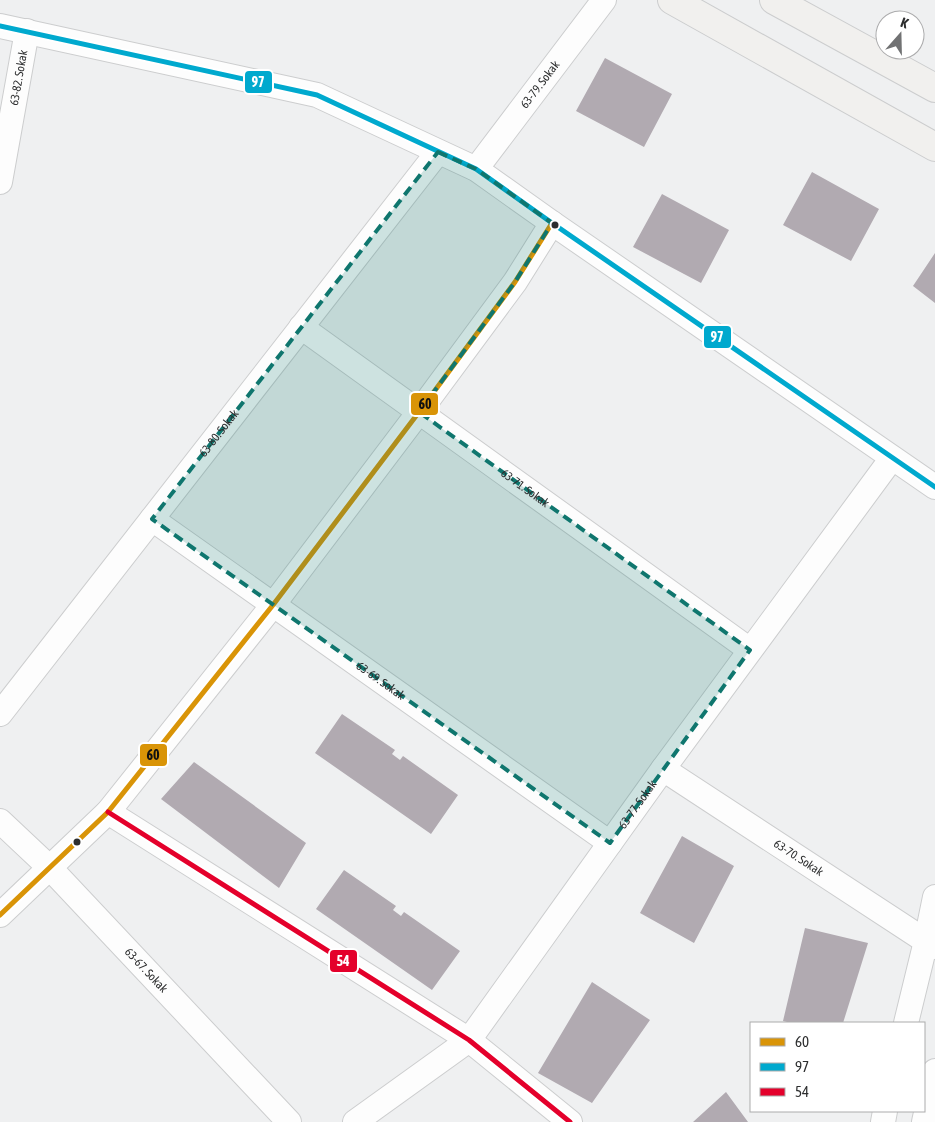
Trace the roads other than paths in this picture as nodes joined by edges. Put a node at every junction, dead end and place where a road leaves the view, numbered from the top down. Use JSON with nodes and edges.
{"nodes":[{"id":1,"x":604,"y":0,"type":"edge"},
{"id":2,"x":672,"y":0,"type":"edge"},
{"id":3,"x":774,"y":0,"type":"edge"},
{"id":4,"x":0,"y":26,"type":"edge"},
{"id":5,"x":27,"y":31,"type":"junction"},
{"id":6,"x":935,"y":88,"type":"edge"},
{"id":7,"x":935,"y":147,"type":"edge"},
{"id":8,"x":438,"y":152,"type":"junction"},
{"id":9,"x":476,"y":169,"type":"junction"},
{"id":10,"x":0,"y":182,"type":"edge"},
{"id":11,"x":552,"y":223,"type":"junction"},
{"id":12,"x":301,"y":327,"type":"junction"},
{"id":13,"x":419,"y":412,"type":"junction"},
{"id":14,"x":892,"y":458,"type":"junction"},
{"id":15,"x":935,"y":487,"type":"edge"},
{"id":16,"x":152,"y":519,"type":"junction"},
{"id":17,"x":273,"y":605,"type":"junction"},
{"id":18,"x":750,"y":650,"type":"junction"},
{"id":19,"x":0,"y":714,"type":"edge"},
{"id":20,"x":663,"y":769,"type":"junction"},
{"id":21,"x":108,"y":812,"type":"junction"},
{"id":22,"x":0,"y":821,"type":"edge"},
{"id":23,"x":610,"y":843,"type":"junction"},
{"id":24,"x":50,"y":868,"type":"junction"},
{"id":25,"x":935,"y":897,"type":"edge"},
{"id":26,"x":0,"y":915,"type":"edge"},
{"id":27,"x":930,"y":944,"type":"edge"},
{"id":28,"x":906,"y":1022,"type":"edge"},
{"id":29,"x":469,"y":1040,"type":"junction"},
{"id":30,"x":935,"y":1071,"type":"edge"},
{"id":31,"x":289,"y":1122,"type":"edge"},
{"id":32,"x":355,"y":1122,"type":"edge"},
{"id":33,"x":570,"y":1122,"type":"edge"},
{"id":34,"x":924,"y":1122,"type":"edge"}],
"edges":[{"from":1,"to":9,"type":"street","name":"63-79. Sokak"},
{"from":2,"to":7,"type":"street"},
{"from":3,"to":6,"type":"street"},
{"from":4,"to":5,"type":"street"},
{"from":5,"to":8,"type":"street"},
{"from":5,"to":10,"type":"street","name":"63-82. Sokak"},
{"from":8,"to":9,"type":"street"},
{"from":8,"to":12,"type":"street","name":"63-80. Sokak"},
{"from":9,"to":11,"type":"street"},
{"from":11,"to":13,"type":"street"},
{"from":11,"to":14,"type":"street"},
{"from":12,"to":13,"type":"street","name":"63-71. Sokak"},
{"from":12,"to":16,"type":"street","name":"63-80. Sokak"},
{"from":13,"to":17,"type":"street"},
{"from":13,"to":18,"type":"street","name":"63-71. Sokak"},
{"from":14,"to":15,"type":"street"},
{"from":14,"to":18,"type":"street","name":"63-77. Sokak"},
{"from":16,"to":17,"type":"street","name":"63-69. Sokak"},
{"from":16,"to":19,"type":"street","name":"63-80. Sokak"},
{"from":17,"to":21,"type":"street"},
{"from":17,"to":23,"type":"street","name":"63-69. Sokak"},
{"from":18,"to":20,"type":"street","name":"63-77. Sokak"},
{"from":20,"to":23,"type":"street","name":"63-77. Sokak"},
{"from":20,"to":27,"type":"street","name":"63-70. Sokak"},
{"from":21,"to":24,"type":"street"},
{"from":21,"to":29,"type":"street"},
{"from":22,"to":24,"type":"street","name":"63-67. Sokak"},
{"from":23,"to":29,"type":"street","name":"63-77. Sokak"},
{"from":24,"to":26,"type":"street"},
{"from":24,"to":31,"type":"street","name":"63-67. Sokak"},
{"from":25,"to":27,"type":"street"},
{"from":27,"to":28,"type":"street"},
{"from":29,"to":32,"type":"street","name":"63-77. Sokak"},
{"from":29,"to":33,"type":"street"},
{"from":30,"to":34,"type":"street"}]}
